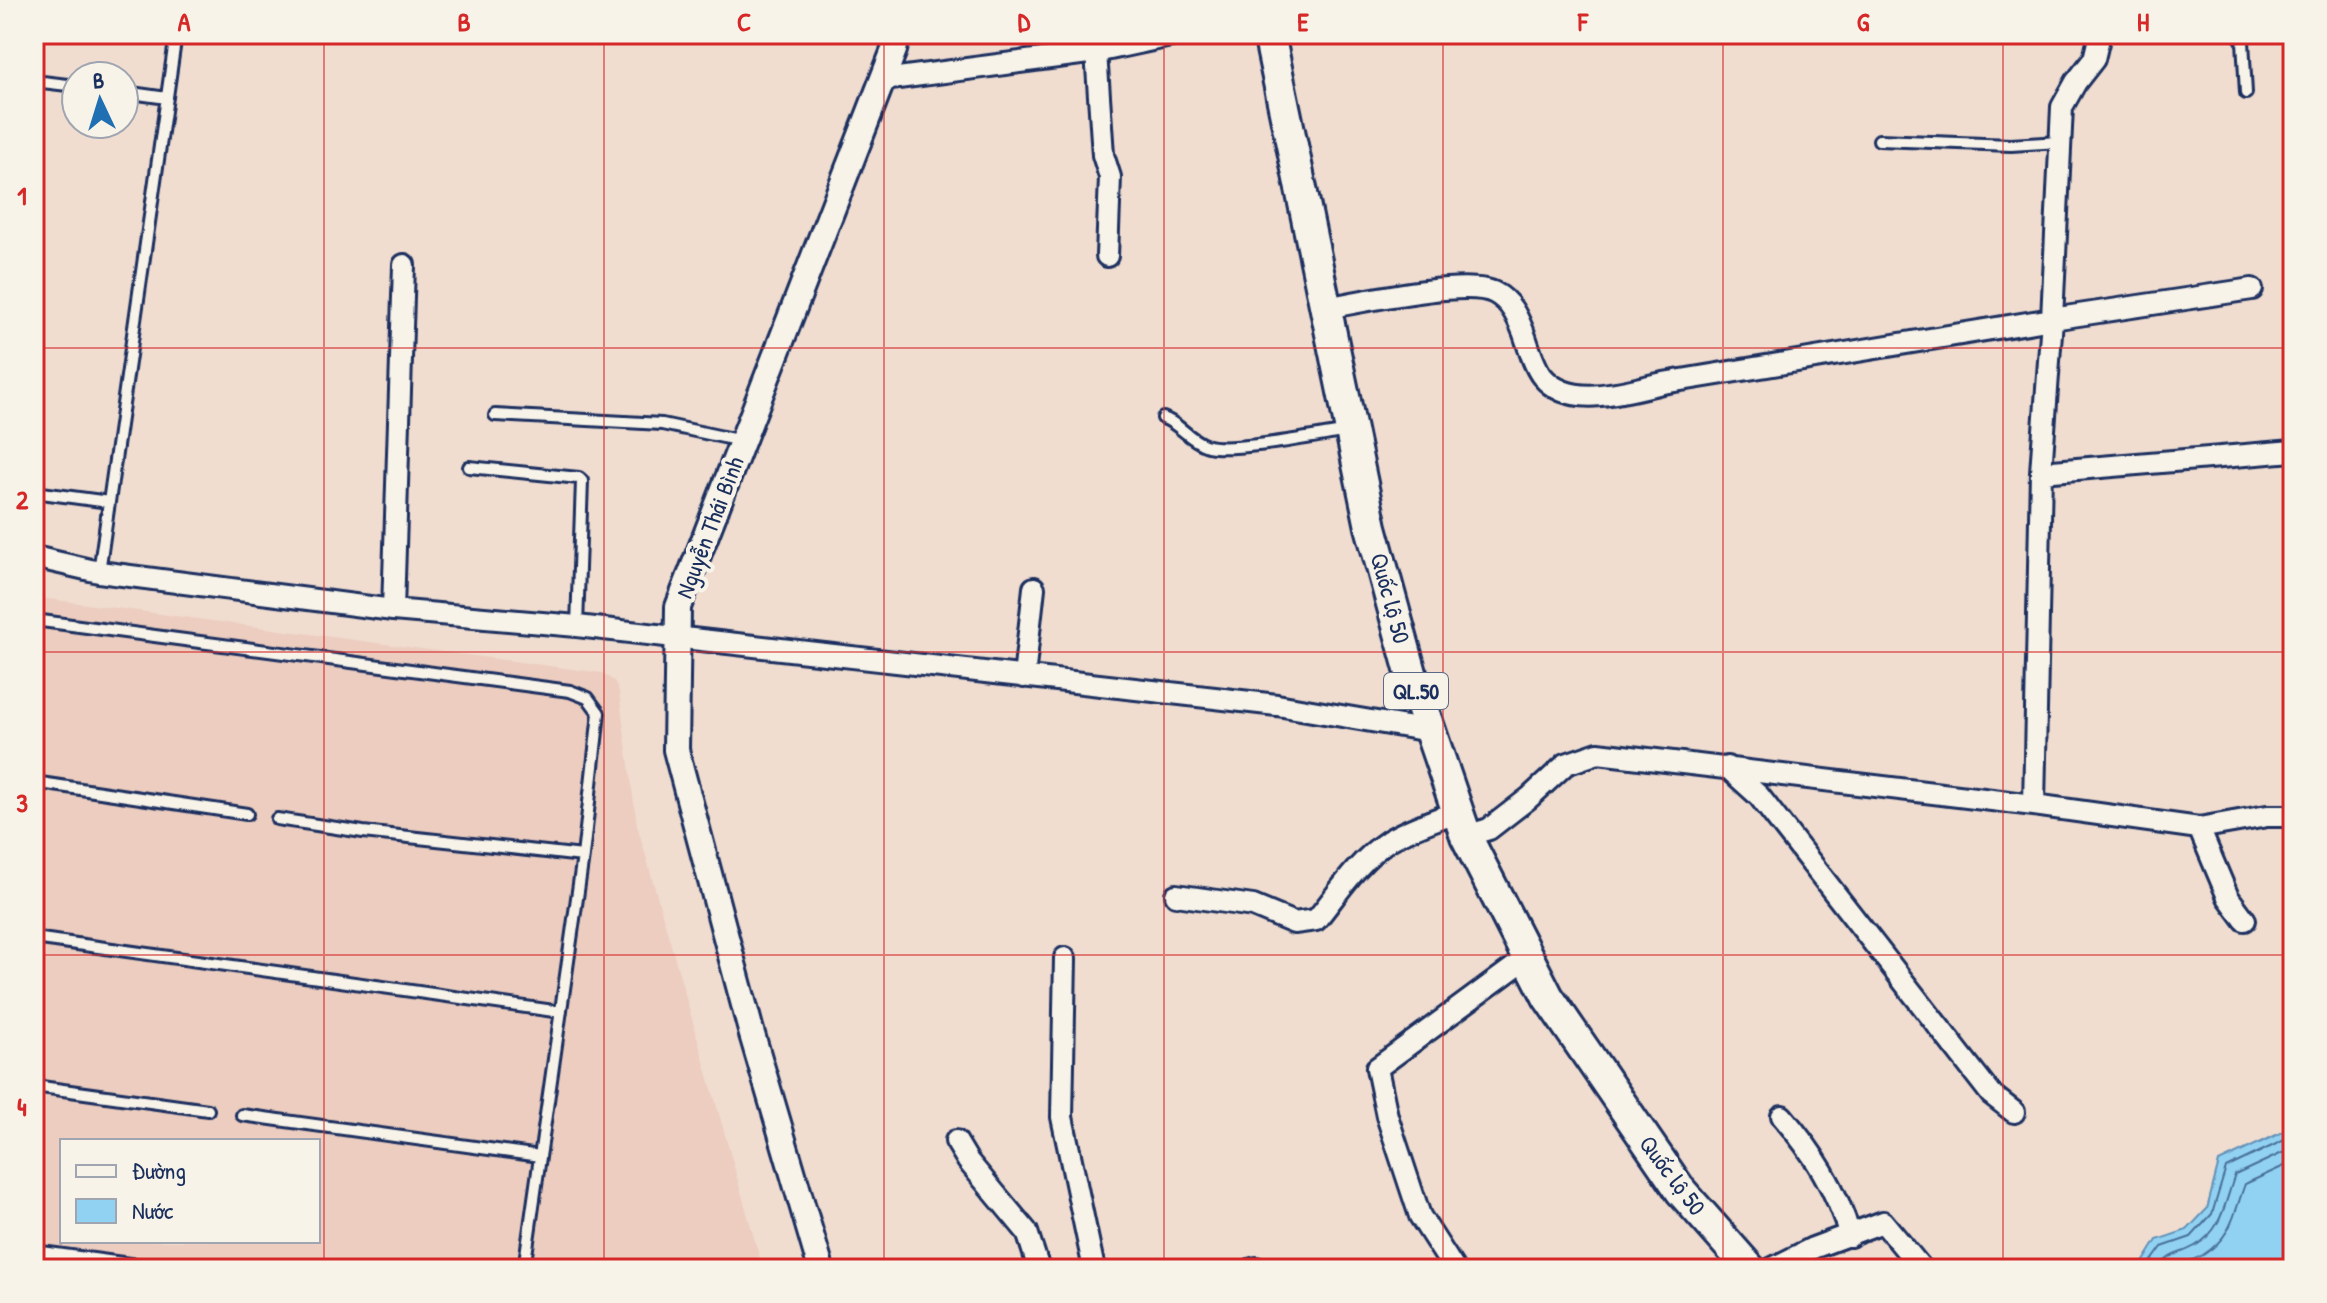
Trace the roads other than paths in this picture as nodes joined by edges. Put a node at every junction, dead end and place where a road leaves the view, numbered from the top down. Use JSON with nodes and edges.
{"nodes":[{"id":1,"x":176,"y":34,"type":"edge"},
{"id":2,"x":898,"y":34,"type":"edge"},
{"id":3,"x":1180,"y":34,"type":"edge"},
{"id":4,"x":1269,"y":34,"type":"edge"},
{"id":5,"x":2100,"y":34,"type":"edge"},
{"id":6,"x":2238,"y":34,"type":"edge"},
{"id":7,"x":1096,"y":52,"type":"junction"},
{"id":8,"x":883,"y":80,"type":"junction"},
{"id":9,"x":34,"y":81,"type":"edge"},
{"id":10,"x":60,"y":84,"type":"edge"},
{"id":11,"x":2246,"y":93,"type":"dead end"},
{"id":12,"x":140,"y":94,"type":"edge"},
{"id":13,"x":167,"y":98,"type":"junction"},
{"id":14,"x":1879,"y":140,"type":"dead end"},
{"id":15,"x":2055,"y":142,"type":"junction"},
{"id":16,"x":1107,"y":256,"type":"dead end"},
{"id":17,"x":404,"y":265,"type":"dead end"},
{"id":18,"x":2252,"y":289,"type":"dead end"},
{"id":19,"x":1326,"y":308,"type":"junction"},
{"id":20,"x":2045,"y":320,"type":"junction"},
{"id":21,"x":495,"y":415,"type":"dead end"},
{"id":22,"x":1163,"y":418,"type":"dead end"},
{"id":23,"x":1351,"y":431,"type":"junction"},
{"id":24,"x":742,"y":441,"type":"junction"},
{"id":25,"x":2293,"y":451,"type":"edge"},
{"id":26,"x":469,"y":467,"type":"dead end"},
{"id":27,"x":2041,"y":472,"type":"junction"},
{"id":28,"x":34,"y":492,"type":"edge"},
{"id":29,"x":109,"y":502,"type":"junction"},
{"id":30,"x":34,"y":557,"type":"edge"},
{"id":31,"x":99,"y":572,"type":"junction"},
{"id":32,"x":1034,"y":588,"type":"dead end"},
{"id":33,"x":393,"y":610,"type":"junction"},
{"id":34,"x":34,"y":620,"type":"edge"},
{"id":35,"x":577,"y":626,"type":"junction"},
{"id":36,"x":677,"y":638,"type":"junction"},
{"id":37,"x":1024,"y":677,"type":"junction"},
{"id":38,"x":1430,"y":731,"type":"junction"},
{"id":39,"x":1727,"y":767,"type":"junction"},
{"id":40,"x":34,"y":782,"type":"edge"},
{"id":41,"x":2034,"y":805,"type":"junction"},
{"id":42,"x":247,"y":814,"type":"dead end"},
{"id":43,"x":2293,"y":816,"type":"edge"},
{"id":44,"x":277,"y":819,"type":"dead end"},
{"id":45,"x":1462,"y":824,"type":"junction"},
{"id":46,"x":2199,"y":828,"type":"junction"},
{"id":47,"x":583,"y":856,"type":"junction"},
{"id":48,"x":1176,"y":895,"type":"dead end"},
{"id":49,"x":2245,"y":920,"type":"dead end"},
{"id":50,"x":34,"y":938,"type":"edge"},
{"id":51,"x":1528,"y":957,"type":"junction"},
{"id":52,"x":1065,"y":958,"type":"dead end"},
{"id":53,"x":561,"y":1012,"type":"junction"},
{"id":54,"x":34,"y":1086,"type":"edge"},
{"id":55,"x":208,"y":1110,"type":"dead end"},
{"id":56,"x":2014,"y":1112,"type":"dead end"},
{"id":57,"x":242,"y":1115,"type":"dead end"},
{"id":58,"x":1782,"y":1116,"type":"dead end"},
{"id":59,"x":956,"y":1141,"type":"dead end"},
{"id":60,"x":540,"y":1156,"type":"junction"},
{"id":61,"x":1850,"y":1236,"type":"junction"},
{"id":62,"x":34,"y":1251,"type":"edge"},
{"id":63,"x":167,"y":1269,"type":"edge"},
{"id":64,"x":524,"y":1269,"type":"edge"},
{"id":65,"x":821,"y":1269,"type":"edge"},
{"id":66,"x":1039,"y":1269,"type":"edge"},
{"id":67,"x":1094,"y":1269,"type":"edge"},
{"id":68,"x":1454,"y":1269,"type":"edge"},
{"id":69,"x":1750,"y":1269,"type":"edge"},
{"id":70,"x":1771,"y":1269,"type":"edge"},
{"id":71,"x":1922,"y":1269,"type":"edge"}],
"edges":[{"from":1,"to":13,"type":"lane"},
{"from":2,"to":8,"type":"street","name":"Nguyễn Thái Bình"},
{"from":3,"to":7,"type":"street"},
{"from":4,"to":19,"type":"main road","name":"Quốc lộ 50","number":"QL.50"},
{"from":5,"to":15,"type":"street"},
{"from":6,"to":11,"type":"lane"},
{"from":7,"to":8,"type":"street"},
{"from":7,"to":16,"type":"street"},
{"from":8,"to":24,"type":"street","name":"Nguyễn Thái Bình"},
{"from":9,"to":10,"type":"lane"},
{"from":12,"to":13,"type":"lane"},
{"from":13,"to":29,"type":"lane"},
{"from":14,"to":15,"type":"lane"},
{"from":15,"to":20,"type":"street"},
{"from":17,"to":33,"type":"street"},
{"from":18,"to":20,"type":"street"},
{"from":19,"to":20,"type":"street"},
{"from":19,"to":23,"type":"main road","name":"Quốc lộ 50","number":"QL.50"},
{"from":20,"to":27,"type":"street"},
{"from":21,"to":24,"type":"lane"},
{"from":22,"to":23,"type":"lane"},
{"from":23,"to":38,"type":"main road","name":"Quốc lộ 50","number":"QL.50"},
{"from":24,"to":36,"type":"street","name":"Nguyễn Thái Bình"},
{"from":25,"to":27,"type":"street"},
{"from":26,"to":35,"type":"lane"},
{"from":27,"to":41,"type":"street"},
{"from":28,"to":29,"type":"lane"},
{"from":29,"to":31,"type":"lane"},
{"from":30,"to":31,"type":"street"},
{"from":31,"to":33,"type":"street"},
{"from":32,"to":37,"type":"street"},
{"from":33,"to":35,"type":"street"},
{"from":34,"to":47,"type":"lane"},
{"from":35,"to":36,"type":"street"},
{"from":36,"to":37,"type":"street"},
{"from":36,"to":65,"type":"street","name":"Nguyễn Thái Bình"},
{"from":37,"to":38,"type":"street"},
{"from":38,"to":45,"type":"main road","name":"Quốc lộ 50","number":"QL.50"},
{"from":39,"to":41,"type":"street"},
{"from":39,"to":45,"type":"street"},
{"from":39,"to":56,"type":"street"},
{"from":40,"to":42,"type":"lane"},
{"from":41,"to":46,"type":"street"},
{"from":43,"to":46,"type":"street"},
{"from":44,"to":47,"type":"lane"},
{"from":45,"to":48,"type":"street"},
{"from":45,"to":51,"type":"main road","name":"Quốc lộ 50","number":"QL.50"},
{"from":46,"to":49,"type":"street"},
{"from":47,"to":53,"type":"lane"},
{"from":50,"to":53,"type":"lane"},
{"from":51,"to":68,"type":"street"},
{"from":51,"to":69,"type":"main road","name":"Quốc lộ 50","number":"QL.50"},
{"from":52,"to":67,"type":"street"},
{"from":53,"to":60,"type":"lane"},
{"from":54,"to":55,"type":"lane"},
{"from":57,"to":60,"type":"lane"},
{"from":58,"to":61,"type":"street"},
{"from":59,"to":66,"type":"street"},
{"from":60,"to":64,"type":"lane"},
{"from":61,"to":70,"type":"street"},
{"from":61,"to":71,"type":"street"},
{"from":62,"to":63,"type":"lane"}]}
